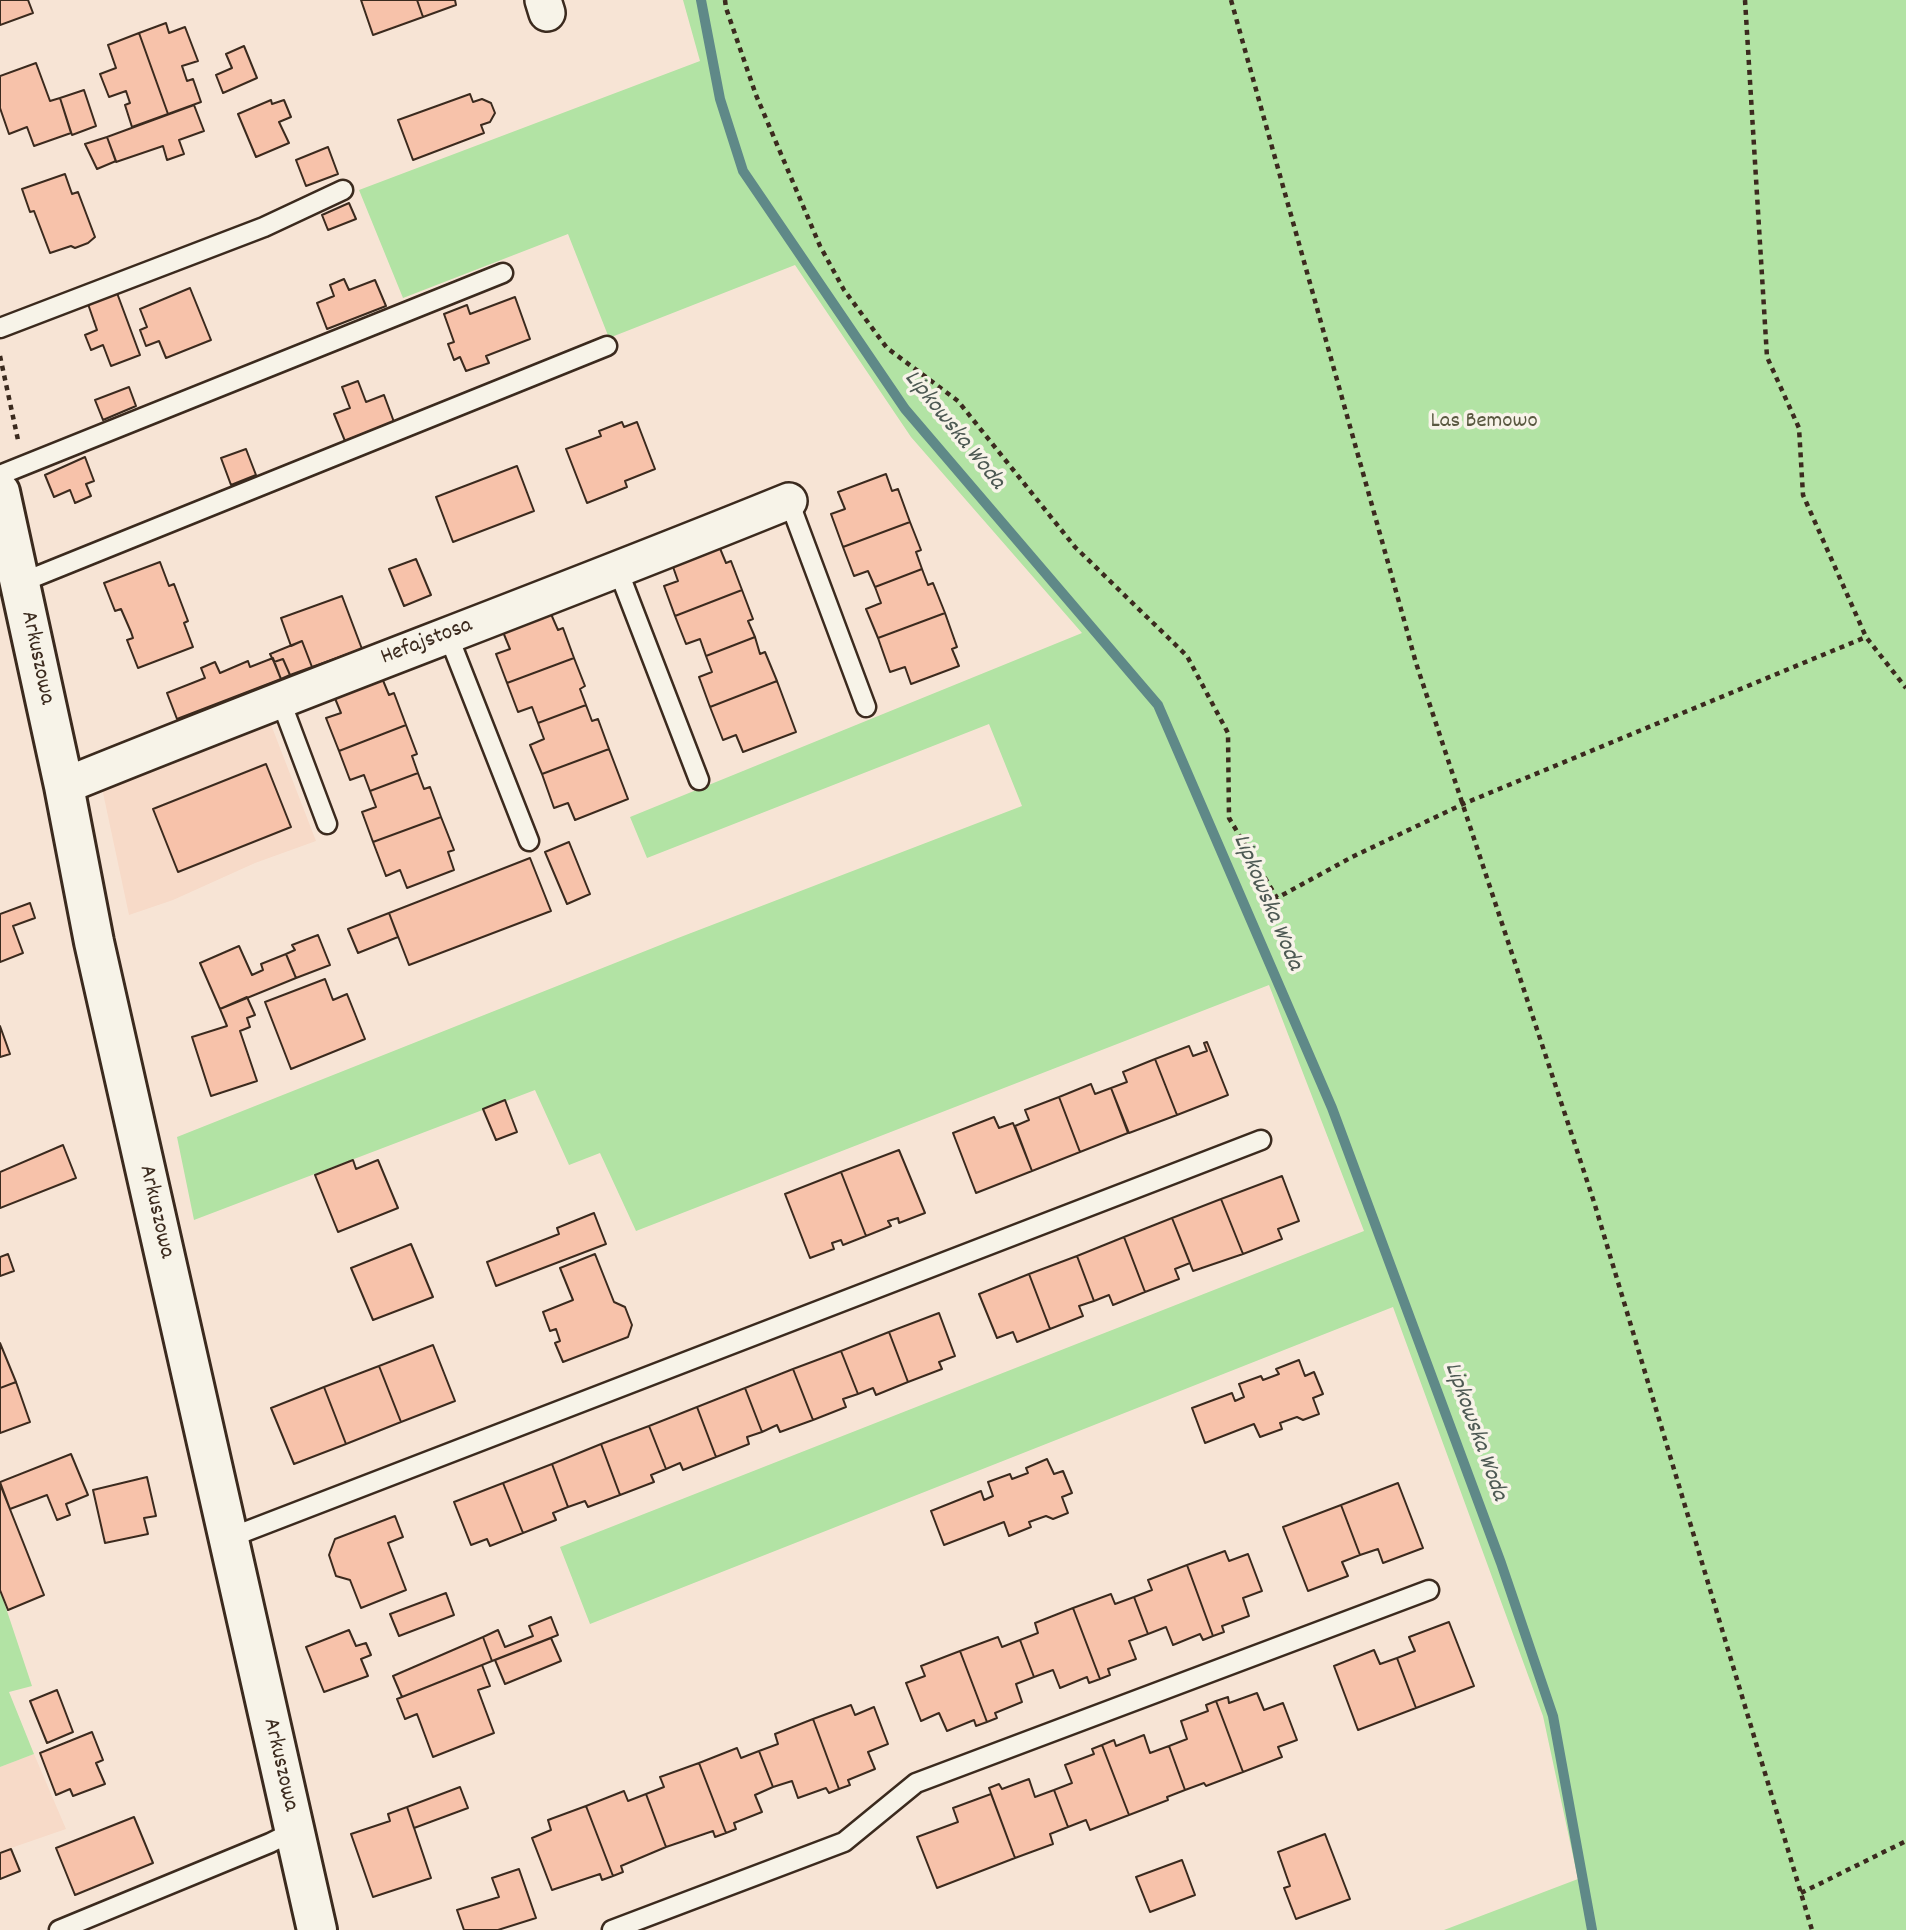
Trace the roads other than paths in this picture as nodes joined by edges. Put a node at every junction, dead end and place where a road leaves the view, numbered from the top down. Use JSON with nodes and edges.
{"nodes":[{"id":1,"x":343,"y":190,"type":"dead end"},
{"id":2,"x":503,"y":273,"type":"dead end"},
{"id":3,"x":0,"y":328,"type":"edge"},
{"id":4,"x":607,"y":346,"type":"dead end"},
{"id":5,"x":0,"y":475,"type":"edge"},
{"id":6,"x":0,"y":492,"type":"edge"},
{"id":7,"x":789,"y":501,"type":"joint"},
{"id":8,"x":618,"y":570,"type":"junction"},
{"id":9,"x":20,"y":583,"type":"junction"},
{"id":10,"x":448,"y":635,"type":"junction"},
{"id":11,"x":280,"y":699,"type":"junction"},
{"id":12,"x":866,"y":707,"type":"dead end"},
{"id":13,"x":699,"y":780,"type":"dead end"},
{"id":14,"x":64,"y":786,"type":"junction"},
{"id":15,"x":327,"y":824,"type":"dead end"},
{"id":16,"x":529,"y":841,"type":"dead end"},
{"id":17,"x":1261,"y":1140,"type":"dead end"},
{"id":18,"x":229,"y":1538,"type":"junction"},
{"id":19,"x":1429,"y":1590,"type":"dead end"},
{"id":20,"x":294,"y":1831,"type":"junction"},
{"id":21,"x":59,"y":1930,"type":"edge"},
{"id":22,"x":317,"y":1930,"type":"edge"},
{"id":23,"x":611,"y":1930,"type":"edge"}],
"edges":[{"from":1,"to":3,"type":"lane"},
{"from":2,"to":5,"type":"lane"},
{"from":4,"to":9,"type":"lane"},
{"from":6,"to":9,"type":"main road","name":"Arkuszowa"},
{"from":7,"to":8,"type":"street","name":"Hefajstosa"},
{"from":7,"to":12,"type":"lane"},
{"from":8,"to":10,"type":"street","name":"Hefajstosa"},
{"from":8,"to":13,"type":"lane"},
{"from":9,"to":14,"type":"main road","name":"Arkuszowa"},
{"from":10,"to":11,"type":"street","name":"Hefajstosa"},
{"from":10,"to":16,"type":"lane"},
{"from":11,"to":14,"type":"street","name":"Hefajstosa"},
{"from":11,"to":15,"type":"lane"},
{"from":14,"to":18,"type":"main road","name":"Arkuszowa"},
{"from":17,"to":18,"type":"lane"},
{"from":18,"to":20,"type":"main road","name":"Arkuszowa"},
{"from":19,"to":23,"type":"lane"},
{"from":20,"to":21,"type":"lane"},
{"from":20,"to":22,"type":"main road","name":"Arkuszowa"}]}
